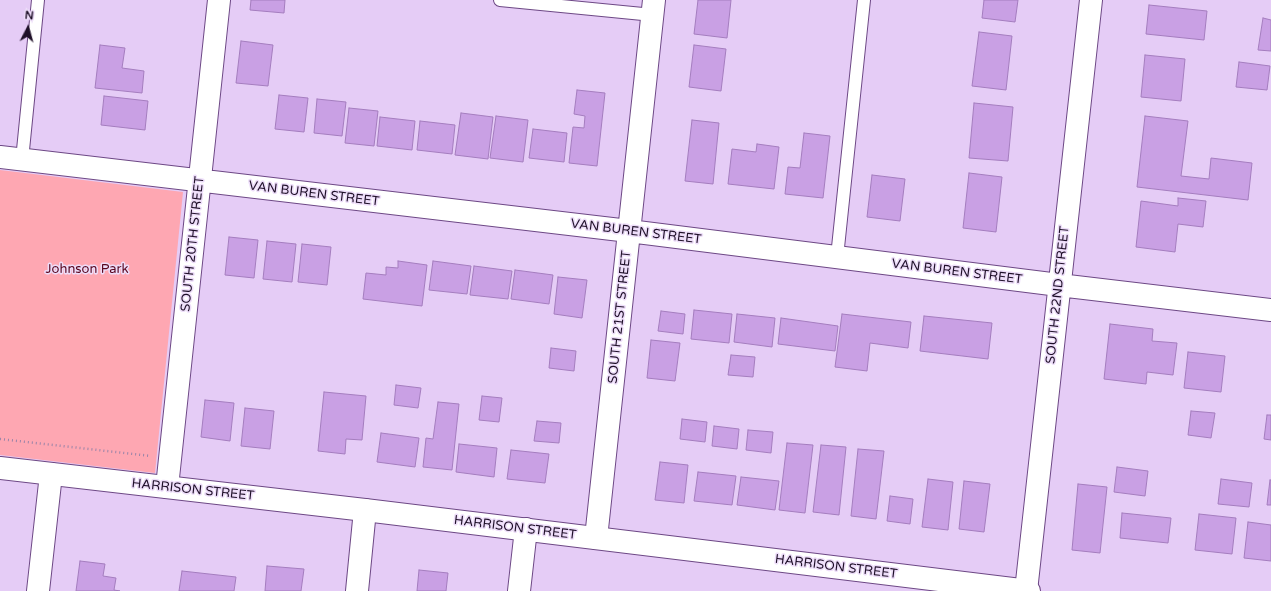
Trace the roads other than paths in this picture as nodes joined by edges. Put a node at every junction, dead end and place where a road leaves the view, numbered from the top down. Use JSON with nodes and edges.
{"nodes":[{"id":1,"x":38,"y":0,"type":"edge"},
{"id":2,"x":219,"y":0,"type":"edge"},
{"id":3,"x":500,"y":0,"type":"edge"},
{"id":4,"x":864,"y":0,"type":"edge"},
{"id":5,"x":1091,"y":0,"type":"edge"},
{"id":6,"x":654,"y":8,"type":"edge"},
{"id":7,"x":0,"y":157,"type":"edge"},
{"id":8,"x":22,"y":160,"type":"junction"},
{"id":9,"x":199,"y":181,"type":"junction"},
{"id":10,"x":629,"y":231,"type":"junction"},
{"id":11,"x":837,"y":257,"type":"junction"},
{"id":12,"x":1059,"y":285,"type":"junction"},
{"id":13,"x":1271,"y":310,"type":"edge"},
{"id":14,"x":0,"y":468,"type":"edge"},
{"id":15,"x":51,"y":474,"type":"junction"},
{"id":16,"x":167,"y":487,"type":"junction"},
{"id":17,"x":365,"y":510,"type":"junction"},
{"id":18,"x":526,"y":529,"type":"junction"},
{"id":19,"x":596,"y":538,"type":"junction"},
{"id":20,"x":38,"y":591,"type":"edge"},
{"id":21,"x":357,"y":591,"type":"edge"},
{"id":22,"x":519,"y":591,"type":"edge"},
{"id":23,"x":1027,"y":591,"type":"edge"}],
"edges":[{"from":1,"to":8,"type":"lane"},
{"from":2,"to":9,"type":"street","name":"SOUTH 20TH STREET"},
{"from":3,"to":6,"type":"lane"},
{"from":4,"to":11,"type":"lane"},
{"from":5,"to":12,"type":"street","name":"SOUTH 22ND STREET"},
{"from":6,"to":10,"type":"street","name":"SOUTH 21ST STREET"},
{"from":7,"to":8,"type":"street","name":"VAN BUREN STREET"},
{"from":8,"to":9,"type":"street","name":"VAN BUREN STREET"},
{"from":9,"to":10,"type":"street","name":"VAN BUREN STREET"},
{"from":9,"to":16,"type":"street","name":"SOUTH 20TH STREET"},
{"from":10,"to":11,"type":"street","name":"VAN BUREN STREET"},
{"from":10,"to":19,"type":"street","name":"SOUTH 21ST STREET"},
{"from":11,"to":12,"type":"street","name":"VAN BUREN STREET"},
{"from":12,"to":13,"type":"street","name":"VAN BUREN STREET"},
{"from":12,"to":23,"type":"street","name":"SOUTH 22ND STREET"},
{"from":14,"to":15,"type":"street","name":"HARRISON STREET"},
{"from":15,"to":16,"type":"street","name":"HARRISON STREET"},
{"from":15,"to":20,"type":"street"},
{"from":16,"to":17,"type":"street","name":"HARRISON STREET"},
{"from":17,"to":18,"type":"street","name":"HARRISON STREET"},
{"from":17,"to":21,"type":"street"},
{"from":18,"to":19,"type":"street","name":"HARRISON STREET"},
{"from":18,"to":22,"type":"street"},
{"from":19,"to":23,"type":"street","name":"HARRISON STREET"}]}
